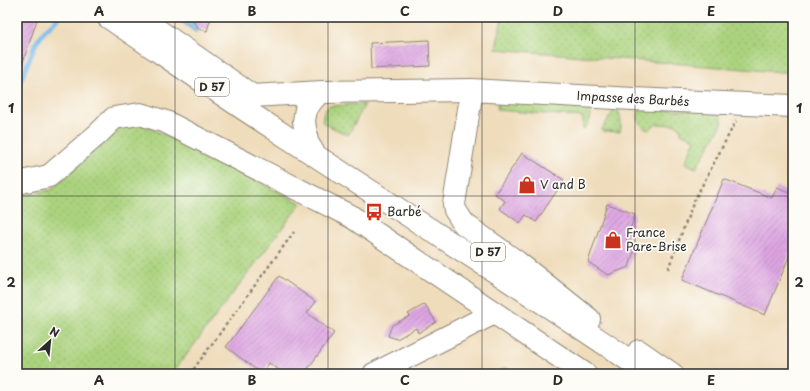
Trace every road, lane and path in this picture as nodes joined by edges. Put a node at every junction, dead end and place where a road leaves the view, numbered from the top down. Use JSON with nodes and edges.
{"nodes":[{"id":1,"x":108,"y":17,"type":"edge"},
{"id":2,"x":139,"y":17,"type":"edge"},
{"id":3,"x":472,"y":90,"type":"junction"},
{"id":4,"x":322,"y":92,"type":"junction"},
{"id":5,"x":252,"y":96,"type":"junction"},
{"id":6,"x":738,"y":104,"type":"junction"},
{"id":7,"x":793,"y":106,"type":"edge"},
{"id":8,"x":304,"y":131,"type":"junction"},
{"id":9,"x":315,"y":155,"type":"junction"},
{"id":10,"x":17,"y":183,"type":"edge"},
{"id":11,"x":294,"y":232,"type":"dead end"},
{"id":12,"x":668,"y":269,"type":"dead end"},
{"id":13,"x":494,"y":313,"type":"junction"},
{"id":14,"x":590,"y":319,"type":"junction"},
{"id":15,"x":190,"y":374,"type":"edge"},
{"id":16,"x":374,"y":374,"type":"edge"},
{"id":17,"x":585,"y":374,"type":"edge"},
{"id":18,"x":649,"y":374,"type":"edge"},
{"id":19,"x":672,"y":374,"type":"edge"}],
"edges":[{"from":1,"to":9,"type":"street","number":"D 57"},
{"from":2,"to":5,"type":"street","number":"D 57"},
{"from":3,"to":4,"type":"street","name":"Impasse des Barbés"},
{"from":3,"to":6,"type":"street","name":"Impasse des Barbés"},
{"from":3,"to":14,"type":"street"},
{"from":4,"to":5,"type":"street","name":"Impasse des Barbés"},
{"from":4,"to":8,"type":"street"},
{"from":5,"to":8,"type":"street","number":"D 57"},
{"from":6,"to":7,"type":"street","name":"Impasse des Barbés"},
{"from":6,"to":12,"type":"path"},
{"from":8,"to":9,"type":"street"},
{"from":8,"to":14,"type":"street","number":"D 57"},
{"from":9,"to":18,"type":"street","number":"D 57"},
{"from":10,"to":13,"type":"street"},
{"from":11,"to":15,"type":"path"},
{"from":13,"to":16,"type":"street"},
{"from":13,"to":17,"type":"street"},
{"from":14,"to":19,"type":"street","number":"D 57"}]}
